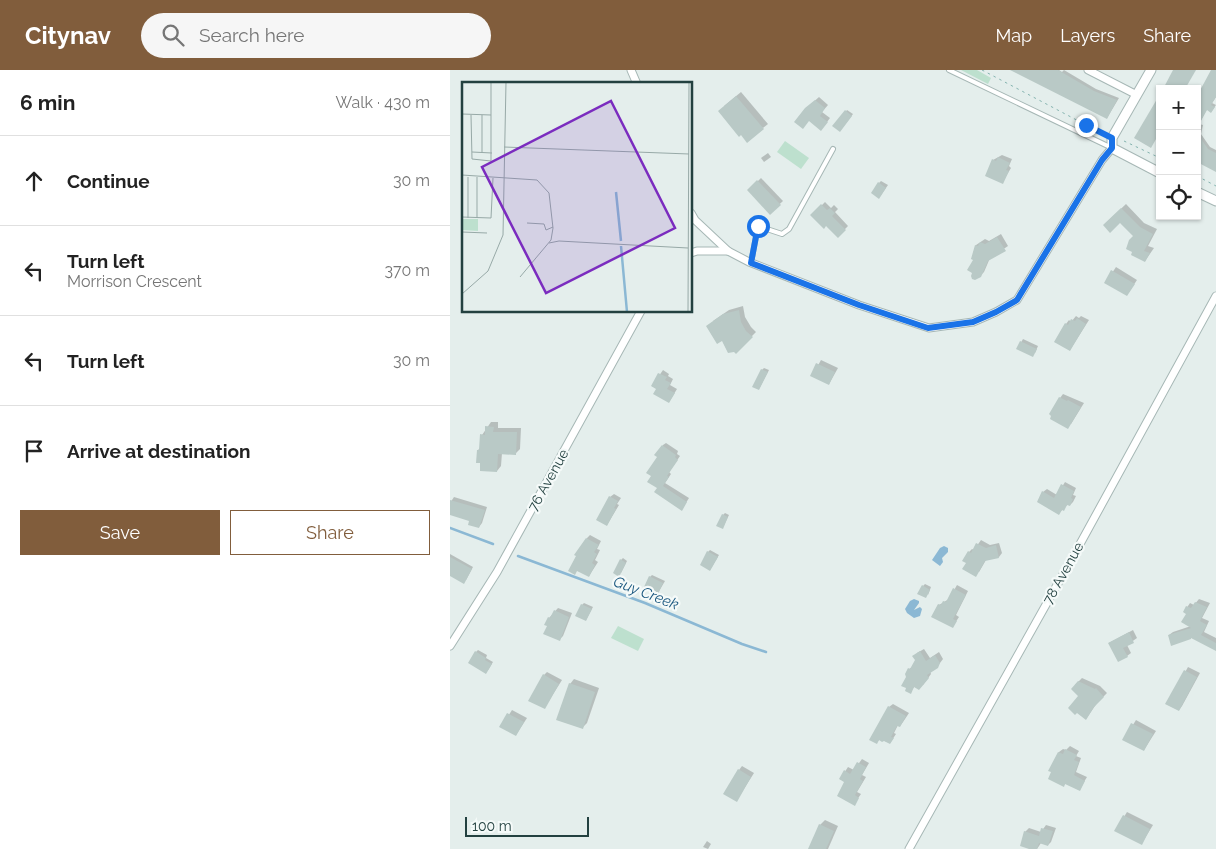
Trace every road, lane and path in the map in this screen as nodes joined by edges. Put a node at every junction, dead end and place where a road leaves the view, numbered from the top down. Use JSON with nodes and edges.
{"nodes":[{"id":1,"x":631,"y":70,"type":"edge"},
{"id":2,"x":949,"y":70,"type":"edge"},
{"id":3,"x":982,"y":70,"type":"edge"},
{"id":4,"x":1088,"y":70,"type":"edge"},
{"id":5,"x":1151,"y":70,"type":"edge"},
{"id":6,"x":636,"y":82,"type":"edge"},
{"id":7,"x":1137,"y":95,"type":"junction"},
{"id":8,"x":1124,"y":141,"type":"dead end"},
{"id":9,"x":1112,"y":143,"type":"junction"},
{"id":10,"x":833,"y":149,"type":"dead end"},
{"id":11,"x":1156,"y":156,"type":"edge"},
{"id":12,"x":1156,"y":170,"type":"edge"},
{"id":13,"x":1201,"y":178,"type":"edge"},
{"id":14,"x":1216,"y":186,"type":"edge"},
{"id":15,"x":1201,"y":194,"type":"edge"},
{"id":16,"x":1216,"y":201,"type":"edge"},
{"id":17,"x":692,"y":215,"type":"edge"},
{"id":18,"x":728,"y":251,"type":"junction"},
{"id":19,"x":692,"y":253,"type":"edge"},
{"id":20,"x":751,"y":263,"type":"junction"},
{"id":21,"x":1216,"y":296,"type":"edge"},
{"id":22,"x":640,"y":312,"type":"edge"},
{"id":23,"x":450,"y":646,"type":"edge"},
{"id":24,"x":909,"y":849,"type":"edge"}],
"edges":[{"from":1,"to":6,"type":"street"},
{"from":2,"to":9,"type":"lane"},
{"from":3,"to":9,"type":"path"},
{"from":4,"to":7,"type":"street"},
{"from":5,"to":7,"type":"street"},
{"from":7,"to":9,"type":"street"},
{"from":8,"to":11,"type":"path"},
{"from":9,"to":12,"type":"street"},
{"from":9,"to":20,"type":"street"},
{"from":10,"to":20,"type":"lane"},
{"from":13,"to":14,"type":"path"},
{"from":15,"to":16,"type":"street"},
{"from":17,"to":18,"type":"street"},
{"from":18,"to":19,"type":"street"},
{"from":18,"to":20,"type":"street"},
{"from":21,"to":24,"type":"street","name":"78 Avenue"},
{"from":22,"to":23,"type":"street","name":"76 Avenue"}]}
